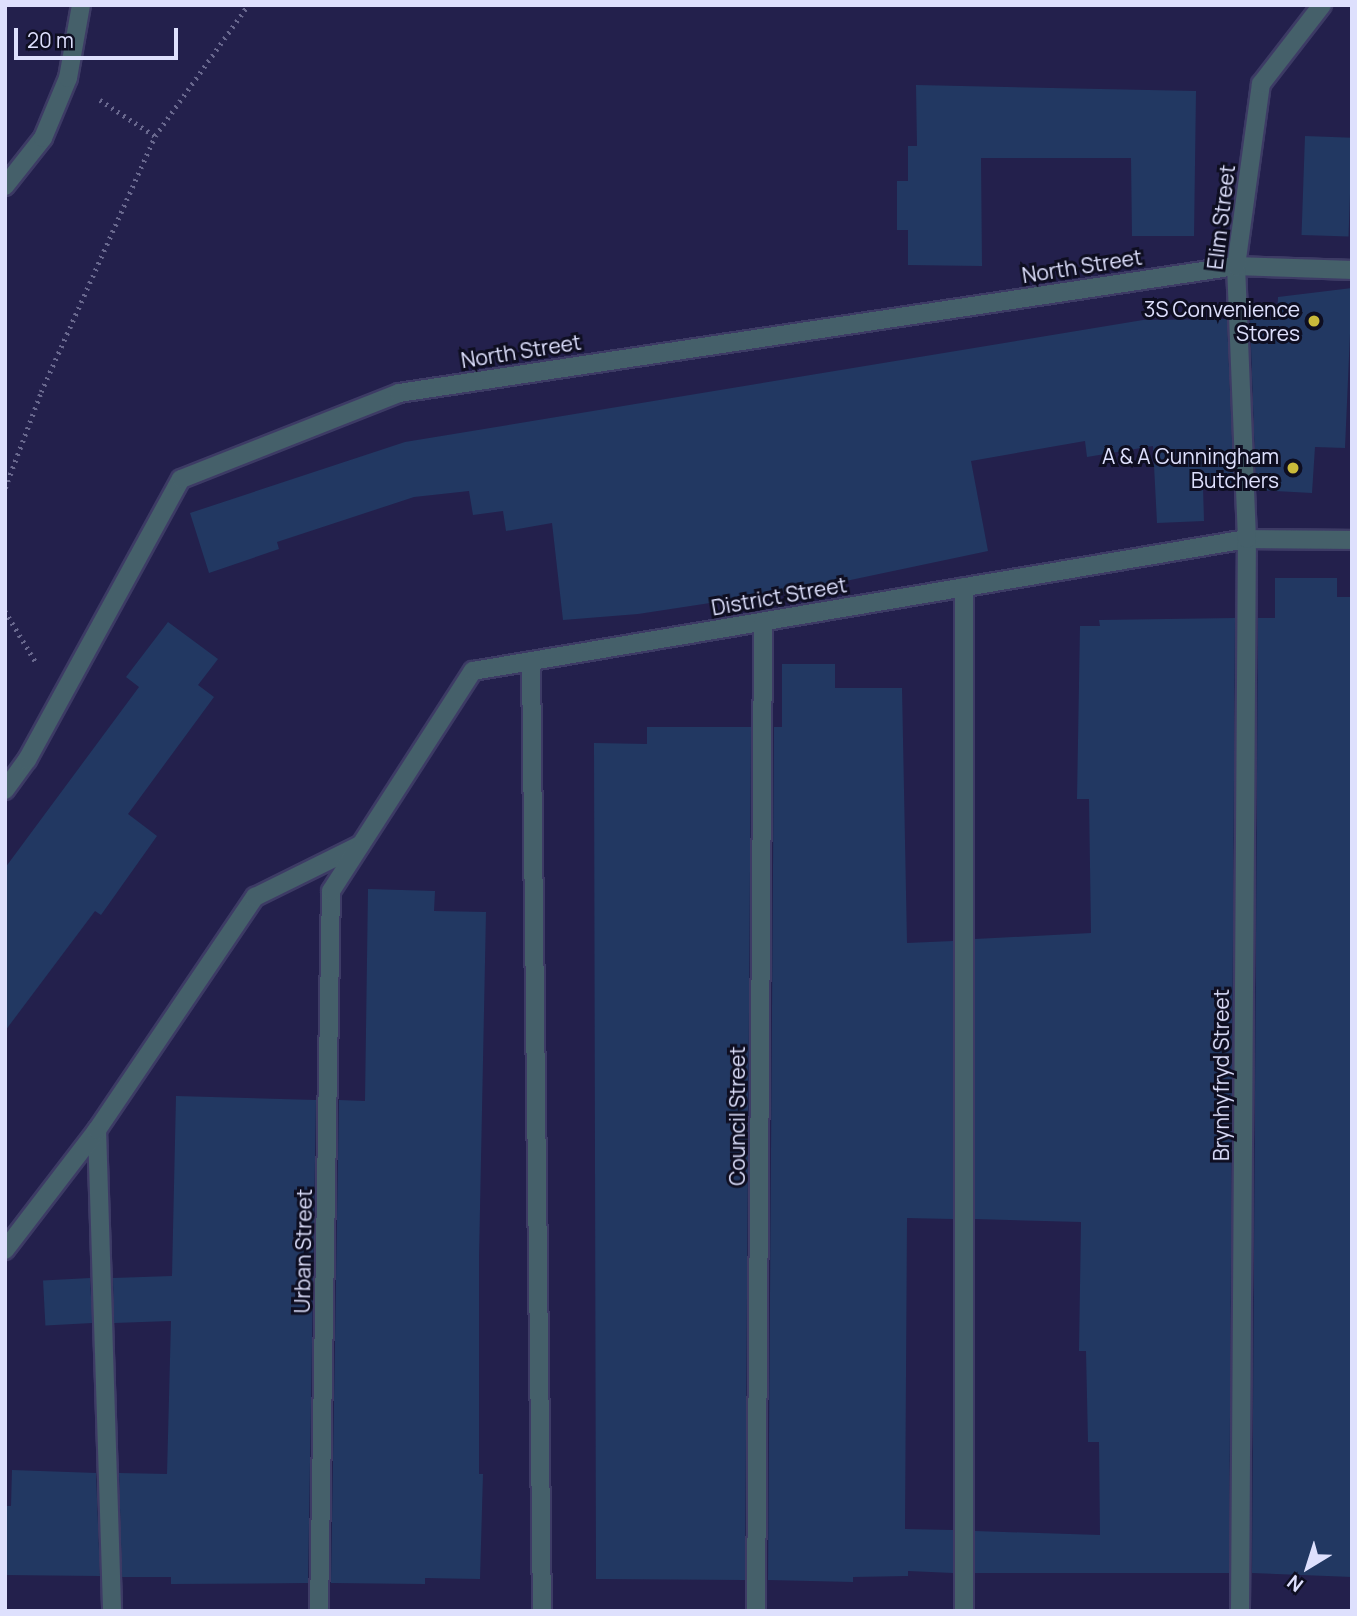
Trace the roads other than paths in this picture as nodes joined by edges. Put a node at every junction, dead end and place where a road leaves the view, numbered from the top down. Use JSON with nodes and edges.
{"nodes":[{"id":1,"x":82,"y":5,"type":"edge"},
{"id":2,"x":1322,"y":5,"type":"edge"},
{"id":3,"x":5,"y":186,"type":"edge"},
{"id":4,"x":1236,"y":266,"type":"junction"},
{"id":5,"x":1352,"y":270,"type":"edge"},
{"id":6,"x":1247,"y":539,"type":"junction"},
{"id":7,"x":1352,"y":540,"type":"edge"},
{"id":8,"x":964,"y":587,"type":"junction"},
{"id":9,"x":763,"y":622,"type":"junction"},
{"id":10,"x":531,"y":661,"type":"junction"},
{"id":11,"x":5,"y":790,"type":"edge"},
{"id":12,"x":361,"y":845,"type":"junction"},
{"id":13,"x":331,"y":891,"type":"joint"},
{"id":14,"x":97,"y":1130,"type":"junction"},
{"id":15,"x":5,"y":1250,"type":"edge"},
{"id":16,"x":112,"y":1611,"type":"edge"},
{"id":17,"x":319,"y":1611,"type":"edge"},
{"id":18,"x":542,"y":1611,"type":"edge"},
{"id":19,"x":756,"y":1611,"type":"edge"},
{"id":20,"x":964,"y":1611,"type":"edge"},
{"id":21,"x":1240,"y":1611,"type":"edge"}],
"edges":[{"from":1,"to":3,"type":"street"},
{"from":2,"to":4,"type":"street","name":"Elim Street"},
{"from":4,"to":5,"type":"street","name":"North Street"},
{"from":4,"to":6,"type":"street","name":"Elim Street"},
{"from":4,"to":11,"type":"street","name":"North Street"},
{"from":6,"to":7,"type":"street","name":"District Street"},
{"from":6,"to":8,"type":"street","name":"District Street"},
{"from":6,"to":21,"type":"street","name":"Brynhyfryd Street"},
{"from":8,"to":9,"type":"street","name":"District Street"},
{"from":8,"to":20,"type":"street"},
{"from":9,"to":10,"type":"street","name":"District Street"},
{"from":9,"to":19,"type":"street","name":"Council Street"},
{"from":10,"to":12,"type":"street","name":"District Street"},
{"from":10,"to":18,"type":"street"},
{"from":12,"to":13,"type":"street","name":"District Street"},
{"from":12,"to":14,"type":"street"},
{"from":13,"to":17,"type":"street","name":"Urban Street"},
{"from":14,"to":15,"type":"street"},
{"from":14,"to":16,"type":"street"}]}
